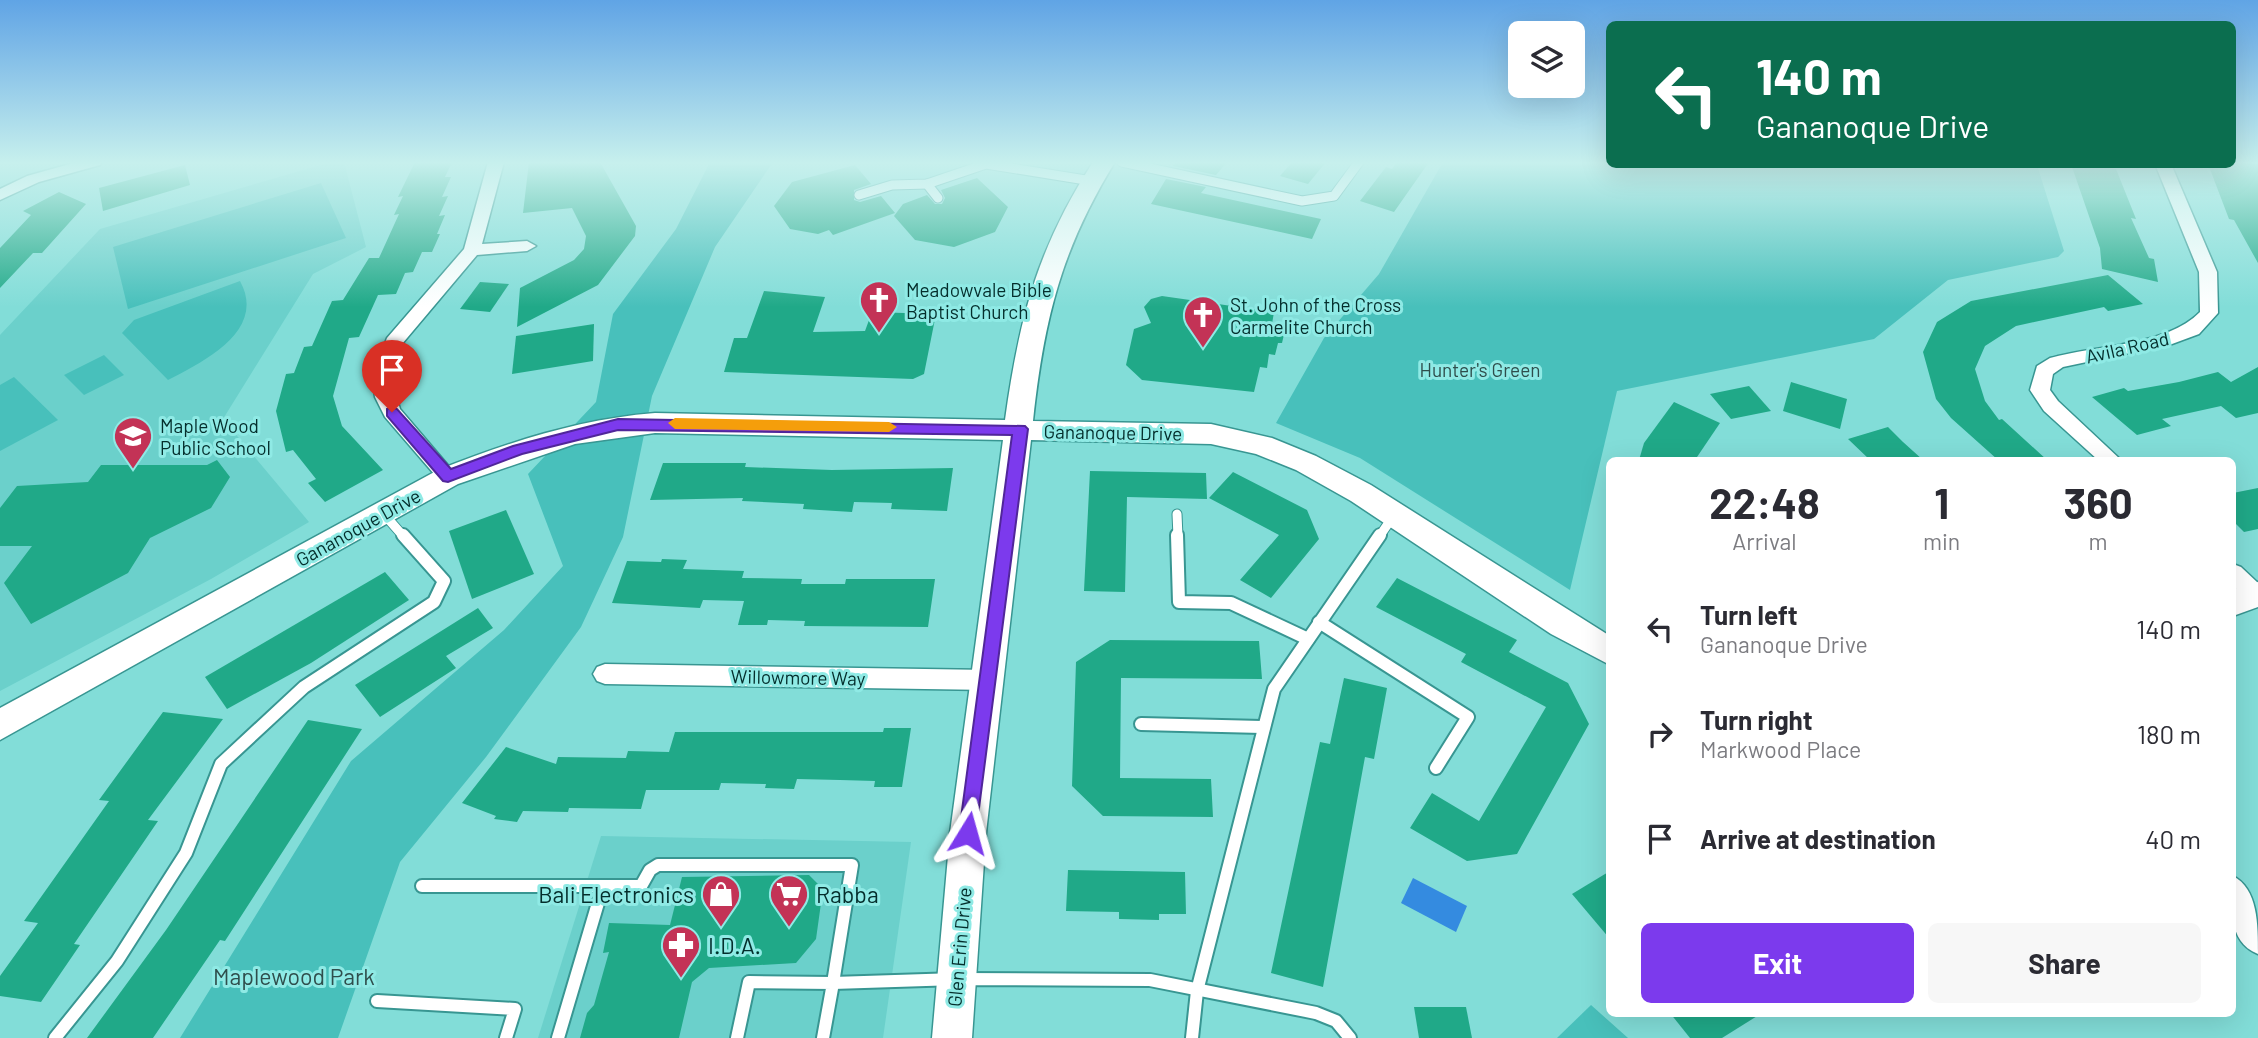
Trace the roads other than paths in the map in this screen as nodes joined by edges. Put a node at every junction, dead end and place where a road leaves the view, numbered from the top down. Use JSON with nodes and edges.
{"nodes":[{"id":1,"x":483,"y":210,"type":"edge"},
{"id":2,"x":1078,"y":210,"type":"edge"},
{"id":3,"x":2182,"y":210,"type":"edge"},
{"id":4,"x":527,"y":246,"type":"dead end"},
{"id":5,"x":472,"y":250,"type":"junction"},
{"id":6,"x":1020,"y":429,"type":"junction"},
{"id":7,"x":2107,"y":457,"type":"edge"},
{"id":8,"x":448,"y":477,"type":"junction"},
{"id":9,"x":383,"y":513,"type":"junction"},
{"id":10,"x":1177,"y":514,"type":"dead end"},
{"id":11,"x":1394,"y":515,"type":"junction"},
{"id":12,"x":2236,"y":578,"type":"edge"},
{"id":13,"x":2249,"y":597,"type":"edge"},
{"id":14,"x":1318,"y":622,"type":"junction"},
{"id":15,"x":1308,"y":639,"type":"junction"},
{"id":16,"x":1606,"y":650,"type":"edge"},
{"id":17,"x":606,"y":674,"type":"dead end"},
{"id":18,"x":990,"y":680,"type":"junction"},
{"id":19,"x":1141,"y":724,"type":"dead end"},
{"id":20,"x":0,"y":725,"type":"edge"},
{"id":21,"x":1262,"y":727,"type":"junction"},
{"id":22,"x":1436,"y":768,"type":"dead end"},
{"id":23,"x":422,"y":886,"type":"dead end"},
{"id":24,"x":603,"y":886,"type":"junction"},
{"id":25,"x":2236,"y":899,"type":"edge"},
{"id":26,"x":2258,"y":935,"type":"edge"},
{"id":27,"x":957,"y":979,"type":"junction"},
{"id":28,"x":833,"y":984,"type":"junction"},
{"id":29,"x":1197,"y":990,"type":"junction"},
{"id":30,"x":377,"y":1001,"type":"dead end"},
{"id":31,"x":55,"y":1038,"type":"edge"},
{"id":32,"x":506,"y":1038,"type":"edge"},
{"id":33,"x":558,"y":1038,"type":"edge"},
{"id":34,"x":737,"y":1038,"type":"edge"},
{"id":35,"x":823,"y":1038,"type":"edge"},
{"id":36,"x":952,"y":1038,"type":"edge"},
{"id":37,"x":1192,"y":1038,"type":"edge"},
{"id":38,"x":1350,"y":1038,"type":"edge"}],
"edges":[{"from":1,"to":5,"type":"street"},
{"from":2,"to":6,"type":"street","name":"Glen Erin Drive"},
{"from":3,"to":7,"type":"street","name":"Avila Road"},
{"from":4,"to":5,"type":"street"},
{"from":5,"to":8,"type":"street"},
{"from":6,"to":8,"type":"street","name":"Gananoque Drive"},
{"from":6,"to":11,"type":"street","name":"Gananoque Drive"},
{"from":6,"to":18,"type":"street","name":"Glen Erin Drive"},
{"from":8,"to":9,"type":"street","name":"Gananoque Drive"},
{"from":9,"to":20,"type":"street","name":"Gananoque Drive"},
{"from":9,"to":31,"type":"lane"},
{"from":10,"to":15,"type":"lane"},
{"from":11,"to":14,"type":"lane"},
{"from":11,"to":16,"type":"street","name":"Gananoque Drive"},
{"from":12,"to":13,"type":"street"},
{"from":14,"to":15,"type":"lane"},
{"from":14,"to":22,"type":"lane"},
{"from":15,"to":21,"type":"lane"},
{"from":17,"to":18,"type":"street","name":"Willowmore Way"},
{"from":18,"to":27,"type":"street","name":"Glen Erin Drive"},
{"from":19,"to":21,"type":"lane"},
{"from":21,"to":29,"type":"lane"},
{"from":23,"to":24,"type":"lane"},
{"from":24,"to":28,"type":"lane"},
{"from":24,"to":33,"type":"lane"},
{"from":25,"to":26,"type":"street"},
{"from":27,"to":28,"type":"lane"},
{"from":27,"to":29,"type":"lane"},
{"from":27,"to":36,"type":"street","name":"Glen Erin Drive"},
{"from":28,"to":34,"type":"lane"},
{"from":28,"to":35,"type":"lane"},
{"from":29,"to":37,"type":"lane"},
{"from":29,"to":38,"type":"lane"},
{"from":30,"to":32,"type":"lane"}]}
